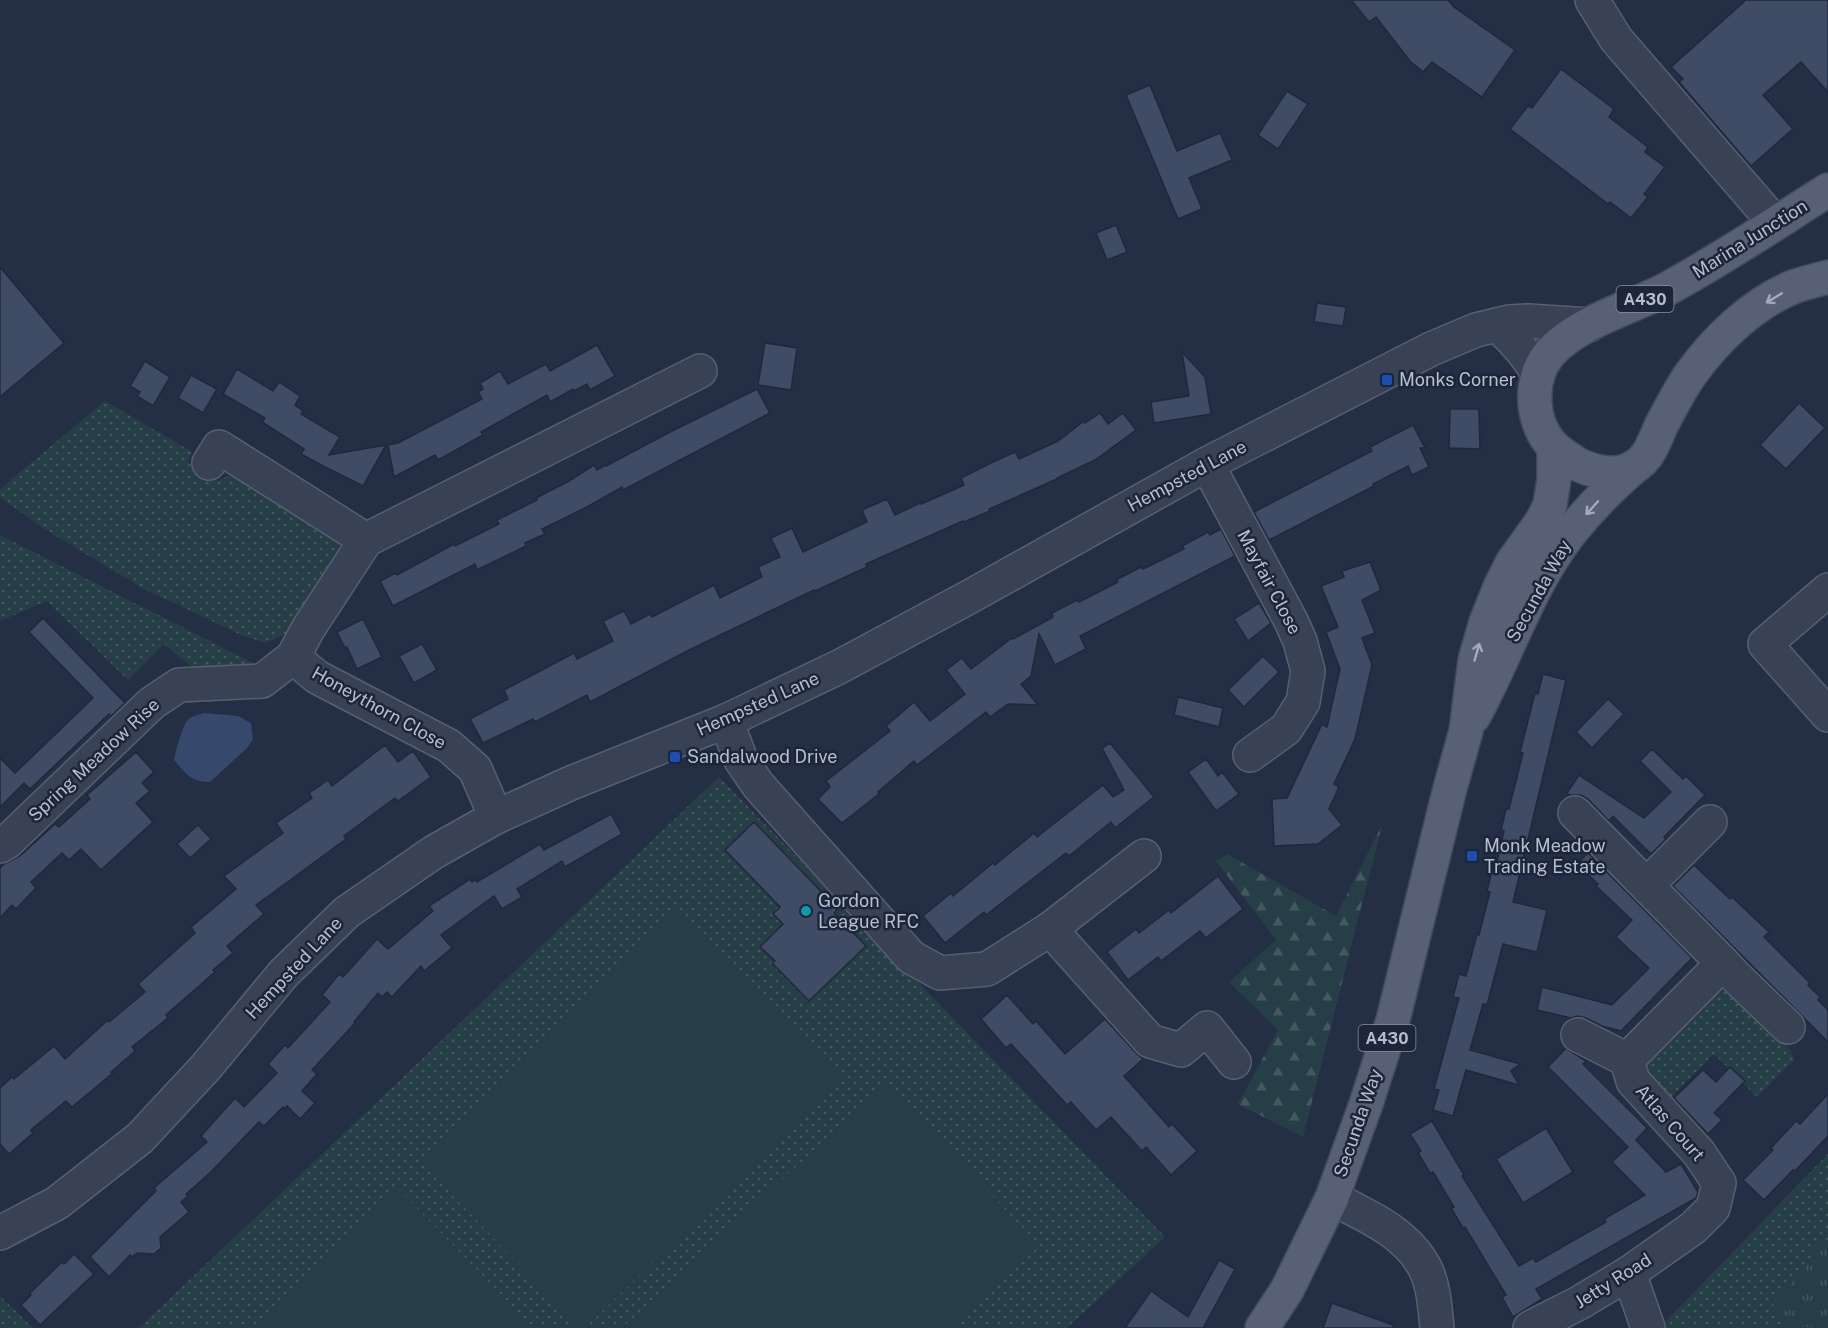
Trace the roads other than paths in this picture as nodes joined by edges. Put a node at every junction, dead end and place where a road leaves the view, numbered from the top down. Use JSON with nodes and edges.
{"nodes":[{"id":1,"x":1592,"y":0,"type":"edge"},
{"id":2,"x":1828,"y":190,"type":"edge"},
{"id":3,"x":1775,"y":223,"type":"junction"},
{"id":4,"x":1828,"y":277,"type":"edge"},
{"id":5,"x":1497,"y":325,"type":"junction"},
{"id":6,"x":1589,"y":326,"type":"junction"},
{"id":7,"x":700,"y":371,"type":"dead end"},
{"id":8,"x":1538,"y":374,"type":"junction"},
{"id":9,"x":1554,"y":448,"type":"junction"},
{"id":10,"x":209,"y":463,"type":"dead end"},
{"id":11,"x":1207,"y":464,"type":"junction"},
{"id":12,"x":1634,"y":467,"type":"junction"},
{"id":13,"x":366,"y":540,"type":"junction"},
{"id":14,"x":1828,"y":590,"type":"edge"},
{"id":15,"x":293,"y":657,"type":"junction"},
{"id":16,"x":1828,"y":715,"type":"edge"},
{"id":17,"x":726,"y":721,"type":"junction"},
{"id":18,"x":1467,"y":731,"type":"junction"},
{"id":19,"x":1250,"y":755,"type":"dead end"},
{"id":20,"x":1575,"y":813,"type":"dead end"},
{"id":21,"x":496,"y":817,"type":"junction"},
{"id":22,"x":1710,"y":822,"type":"dead end"},
{"id":23,"x":0,"y":846,"type":"edge"},
{"id":24,"x":1144,"y":856,"type":"dead end"},
{"id":25,"x":1647,"y":885,"type":"junction"},
{"id":26,"x":1050,"y":929,"type":"junction"},
{"id":27,"x":1724,"y":963,"type":"junction"},
{"id":28,"x":1788,"y":1027,"type":"dead end"},
{"id":29,"x":1578,"y":1035,"type":"dead end"},
{"id":30,"x":1627,"y":1060,"type":"junction"},
{"id":31,"x":1234,"y":1062,"type":"dead end"},
{"id":32,"x":1332,"y":1198,"type":"junction"},
{"id":33,"x":1693,"y":1228,"type":"joint"},
{"id":34,"x":0,"y":1233,"type":"edge"},
{"id":35,"x":1629,"y":1273,"type":"junction"},
{"id":36,"x":1262,"y":1328,"type":"edge"},
{"id":37,"x":1437,"y":1328,"type":"edge"},
{"id":38,"x":1530,"y":1328,"type":"edge"},
{"id":39,"x":1648,"y":1328,"type":"edge"}],
"edges":[{"from":1,"to":3,"type":"street"},
{"from":2,"to":3,"type":"main road","name":"Marina Junction","number":"A430"},
{"from":3,"to":6,"type":"main road","name":"Marina Junction","number":"A430"},
{"from":4,"to":12,"type":"main road","number":"A430","one_way":true},
{"from":5,"to":6,"type":"street","name":"Hempsted Lane"},
{"from":5,"to":8,"type":"street"},
{"from":5,"to":11,"type":"street","name":"Hempsted Lane"},
{"from":6,"to":8,"type":"main road","name":"Marina Junction","number":"A430"},
{"from":7,"to":13,"type":"street"},
{"from":8,"to":9,"type":"main road","name":"Marina Junction","number":"A430"},
{"from":9,"to":12,"type":"main road","name":"Marina Junction","number":"A430"},
{"from":18,"to":9,"type":"main road","name":"Secunda Way","number":"A430","one_way":true},
{"from":10,"to":13,"type":"street"},
{"from":11,"to":17,"type":"street","name":"Hempsted Lane"},
{"from":11,"to":19,"type":"street","name":"Mayfair Close"},
{"from":12,"to":18,"type":"main road","name":"Secunda Way","number":"A430","one_way":true},
{"from":13,"to":15,"type":"street","name":"Honeythorn Close"},
{"from":14,"to":16,"type":"street"},
{"from":15,"to":21,"type":"street","name":"Honeythorn Close"},
{"from":15,"to":23,"type":"street","name":"Spring Meadow Rise"},
{"from":17,"to":21,"type":"street","name":"Hempsted Lane"},
{"from":17,"to":26,"type":"street"},
{"from":18,"to":32,"type":"main road","name":"Secunda Way","number":"A430"},
{"from":20,"to":25,"type":"street"},
{"from":21,"to":34,"type":"street","name":"Hempsted Lane"},
{"from":22,"to":25,"type":"street"},
{"from":24,"to":26,"type":"street"},
{"from":25,"to":27,"type":"street"},
{"from":26,"to":31,"type":"street"},
{"from":27,"to":28,"type":"street"},
{"from":27,"to":30,"type":"street"},
{"from":29,"to":30,"type":"street"},
{"from":30,"to":33,"type":"street","name":"Atlas Court"},
{"from":32,"to":36,"type":"main road","name":"Secunda Way","number":"A430"},
{"from":32,"to":37,"type":"street"},
{"from":33,"to":35,"type":"street","name":"Jetty Road"},
{"from":35,"to":38,"type":"street","name":"Jetty Road"},
{"from":35,"to":39,"type":"street"}]}
